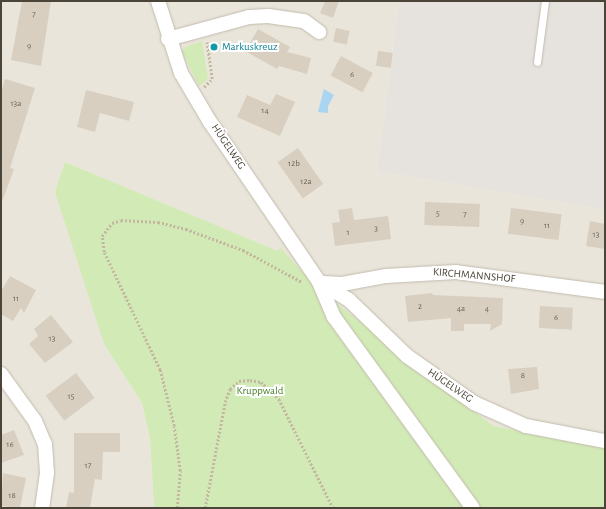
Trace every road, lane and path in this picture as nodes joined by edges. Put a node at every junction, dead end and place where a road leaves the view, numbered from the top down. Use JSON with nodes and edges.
{"nodes":[{"id":1,"x":158,"y":1,"type":"edge"},
{"id":2,"x":545,"y":1,"type":"edge"},
{"id":3,"x":206,"y":28,"type":"junction"},
{"id":4,"x":319,"y":32,"type":"dead end"},
{"id":5,"x":168,"y":39,"type":"junction"},
{"id":6,"x":537,"y":62,"type":"dead end"},
{"id":7,"x":193,"y":94,"type":"junction"},
{"id":8,"x":319,"y":282,"type":"junction"},
{"id":9,"x":605,"y":292,"type":"edge"},
{"id":10,"x":1,"y":374,"type":"edge"},
{"id":11,"x":605,"y":441,"type":"edge"},
{"id":12,"x":42,"y":508,"type":"edge"},
{"id":13,"x":177,"y":508,"type":"edge"},
{"id":14,"x":205,"y":508,"type":"edge"},
{"id":15,"x":333,"y":508,"type":"edge"},
{"id":16,"x":473,"y":508,"type":"edge"}],
"edges":[{"from":1,"to":5,"type":"street","name":"HÜGELWEG"},
{"from":2,"to":6,"type":"lane"},
{"from":3,"to":4,"type":"street"},
{"from":3,"to":5,"type":"street"},
{"from":3,"to":7,"type":"path"},
{"from":5,"to":7,"type":"street","name":"HÜGELWEG"},
{"from":7,"to":8,"type":"street","name":"HÜGELWEG"},
{"from":8,"to":9,"type":"street","name":"KIRCHMANNSHOF"},
{"from":8,"to":11,"type":"street","name":"HÜGELWEG"},
{"from":8,"to":13,"type":"path"},
{"from":8,"to":16,"type":"street","name":"HÜGELWEG"},
{"from":10,"to":12,"type":"street"},
{"from":14,"to":15,"type":"path"}]}
